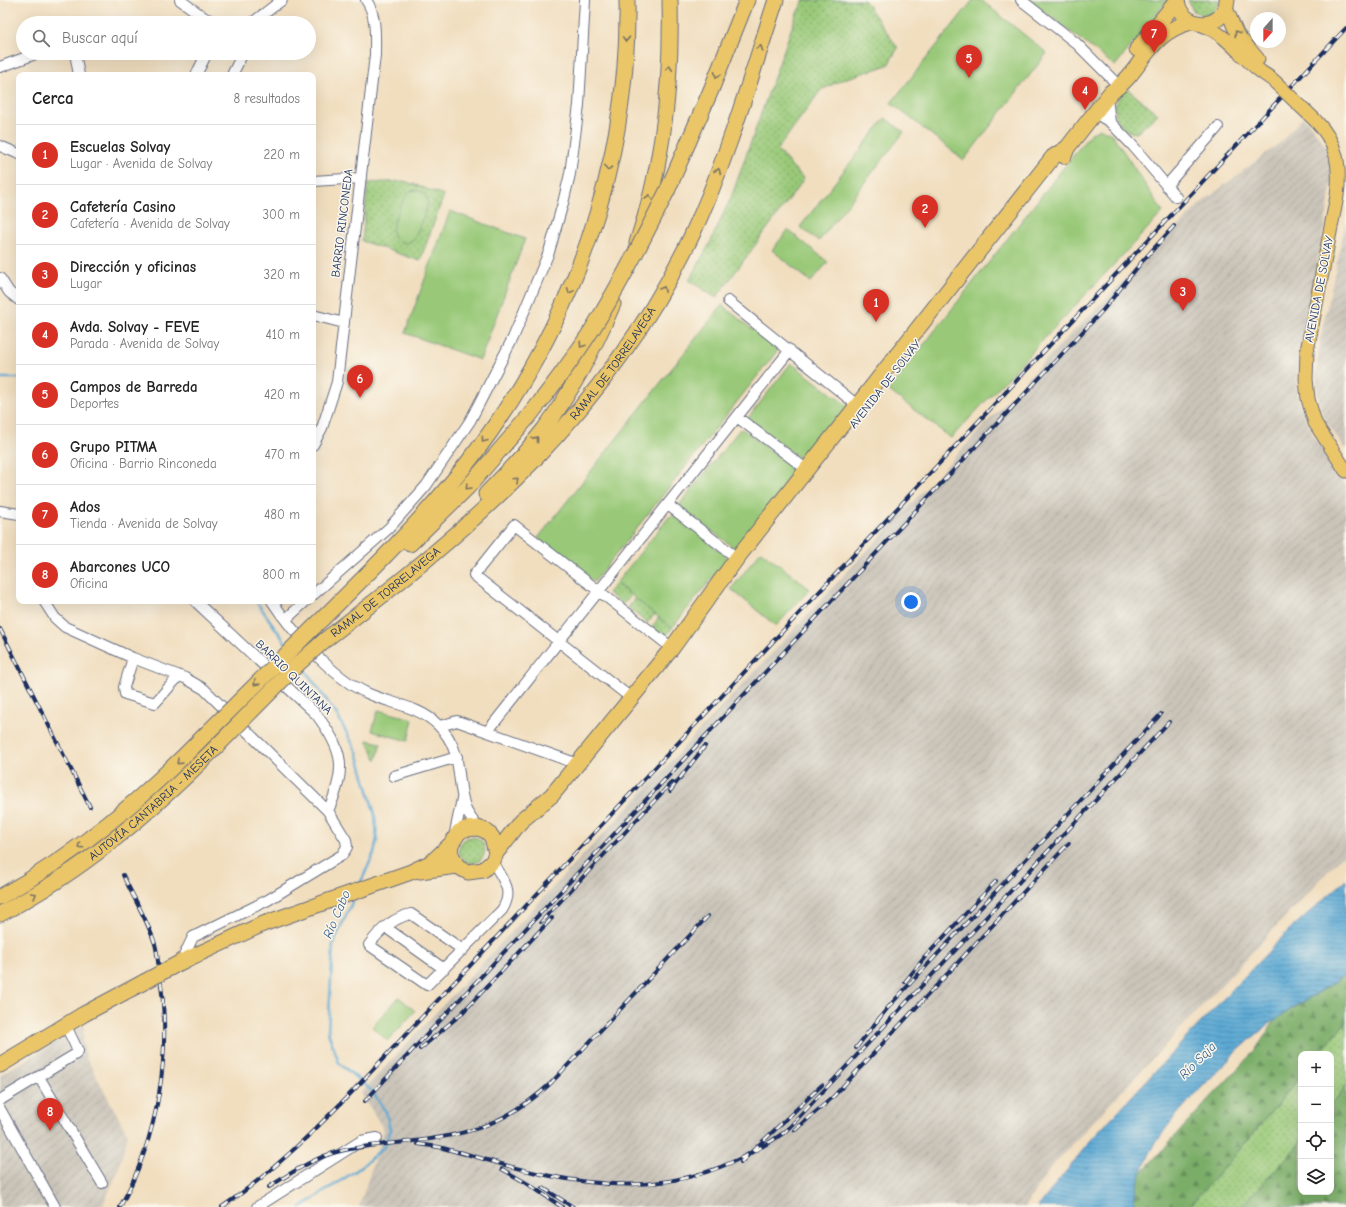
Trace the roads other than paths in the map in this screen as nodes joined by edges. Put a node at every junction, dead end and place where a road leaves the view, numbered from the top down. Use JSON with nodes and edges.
{"nodes":[{"id":1,"x":180,"y":0,"type":"edge"},
{"id":2,"x":282,"y":0,"type":"edge"},
{"id":3,"x":366,"y":0,"type":"edge"},
{"id":4,"x":585,"y":0,"type":"edge"},
{"id":5,"x":627,"y":0,"type":"edge"},
{"id":6,"x":670,"y":0,"type":"edge"},
{"id":7,"x":747,"y":0,"type":"edge"},
{"id":8,"x":776,"y":0,"type":"edge"},
{"id":9,"x":1021,"y":0,"type":"edge"},
{"id":10,"x":1177,"y":1,"type":"edge"},
{"id":11,"x":1226,"y":4,"type":"edge"},
{"id":12,"x":202,"y":16,"type":"edge"},
{"id":13,"x":261,"y":16,"type":"edge"},
{"id":14,"x":1197,"y":24,"type":"junction"},
{"id":15,"x":19,"y":60,"type":"edge"},
{"id":16,"x":77,"y":60,"type":"edge"},
{"id":17,"x":204,"y":60,"type":"edge"},
{"id":18,"x":240,"y":60,"type":"edge"},
{"id":19,"x":0,"y":67,"type":"edge"},
{"id":20,"x":79,"y":72,"type":"edge"},
{"id":21,"x":198,"y":72,"type":"edge"},
{"id":22,"x":234,"y":72,"type":"edge"},
{"id":23,"x":1272,"y":78,"type":"junction"},
{"id":24,"x":1111,"y":90,"type":"junction"},
{"id":25,"x":1095,"y":113,"type":"junction"},
{"id":26,"x":1110,"y":122,"type":"junction"},
{"id":27,"x":1218,"y":127,"type":"dead end"},
{"id":28,"x":0,"y":146,"type":"edge"},
{"id":29,"x":1068,"y":148,"type":"junction"},
{"id":30,"x":16,"y":153,"type":"edge"},
{"id":31,"x":361,"y":178,"type":"junction"},
{"id":32,"x":316,"y":181,"type":"edge"},
{"id":33,"x":1166,"y":186,"type":"junction"},
{"id":34,"x":1176,"y":197,"type":"dead end"},
{"id":35,"x":0,"y":278,"type":"edge"},
{"id":36,"x":16,"y":298,"type":"edge"},
{"id":37,"x":728,"y":301,"type":"dead end"},
{"id":38,"x":316,"y":316,"type":"edge"},
{"id":39,"x":344,"y":323,"type":"junction"},
{"id":40,"x":790,"y":350,"type":"junction"},
{"id":41,"x":857,"y":405,"type":"junction"},
{"id":42,"x":737,"y":417,"type":"junction"},
{"id":43,"x":316,"y":440,"type":"edge"},
{"id":44,"x":806,"y":469,"type":"junction"},
{"id":45,"x":1346,"y":471,"type":"edge"},
{"id":46,"x":668,"y":505,"type":"junction"},
{"id":47,"x":0,"y":512,"type":"edge"},
{"id":48,"x":16,"y":514,"type":"edge"},
{"id":49,"x":737,"y":558,"type":"junction"},
{"id":50,"x":599,"y":591,"type":"junction"},
{"id":51,"x":316,"y":592,"type":"edge"},
{"id":52,"x":46,"y":604,"type":"edge"},
{"id":53,"x":198,"y":604,"type":"edge"},
{"id":54,"x":274,"y":604,"type":"edge"},
{"id":55,"x":303,"y":604,"type":"edge"},
{"id":56,"x":697,"y":615,"type":"junction"},
{"id":57,"x":286,"y":619,"type":"junction"},
{"id":58,"x":314,"y":627,"type":"junction"},
{"id":59,"x":325,"y":640,"type":"junction"},
{"id":60,"x":559,"y":642,"type":"junction"},
{"id":61,"x":672,"y":648,"type":"junction"},
{"id":62,"x":133,"y":658,"type":"junction"},
{"id":63,"x":179,"y":676,"type":"junction"},
{"id":64,"x":631,"y":698,"type":"junction"},
{"id":65,"x":440,"y":726,"type":"junction"},
{"id":66,"x":487,"y":732,"type":"junction"},
{"id":67,"x":457,"y":757,"type":"junction"},
{"id":68,"x":578,"y":764,"type":"junction"},
{"id":69,"x":394,"y":776,"type":"dead end"},
{"id":70,"x":463,"y":789,"type":"junction"},
{"id":71,"x":328,"y":811,"type":"junction"},
{"id":72,"x":521,"y":821,"type":"junction"},
{"id":73,"x":482,"y":830,"type":"junction"},
{"id":74,"x":453,"y":840,"type":"junction"},
{"id":75,"x":491,"y":861,"type":"junction"},
{"id":76,"x":457,"y":866,"type":"junction"},
{"id":77,"x":411,"y":872,"type":"junction"},
{"id":78,"x":0,"y":896,"type":"edge"},
{"id":79,"x":0,"y":914,"type":"edge"},
{"id":80,"x":385,"y":927,"type":"junction"},
{"id":81,"x":463,"y":950,"type":"junction"},
{"id":82,"x":181,"y":962,"type":"junction"},
{"id":83,"x":444,"y":969,"type":"junction"},
{"id":84,"x":66,"y":1026,"type":"junction"},
{"id":85,"x":0,"y":1065,"type":"edge"},
{"id":86,"x":39,"y":1077,"type":"junction"},
{"id":87,"x":0,"y":1100,"type":"edge"},
{"id":88,"x":0,"y":1109,"type":"edge"},
{"id":89,"x":377,"y":1138,"type":"dead end"},
{"id":90,"x":102,"y":1182,"type":"dead end"},
{"id":91,"x":56,"y":1207,"type":"edge"},
{"id":92,"x":257,"y":1207,"type":"edge"}],
"edges":[{"from":1,"to":12,"type":"street"},
{"from":2,"to":13,"type":"street"},
{"from":3,"to":31,"type":"street","name":"BARRIO RINCONEDA"},
{"from":4,"to":51,"type":"street"},
{"from":5,"to":58,"type":"highway","one_way":true},
{"from":59,"to":6,"type":"highway","one_way":true},
{"from":7,"to":58,"type":"highway","name":"RAMAL DE TORRELAVEGA","one_way":true,"bridge":true},
{"from":59,"to":8,"type":"highway","name":"RAMAL DE TORRELAVEGA","one_way":true},
{"from":9,"to":24,"type":"street"},
{"from":10,"to":14,"type":"highway"},
{"from":10,"to":24,"type":"highway","name":"AVENIDA DE SOLVAY"},
{"from":11,"to":14,"type":"highway","name":"AVENIDA DE SOLVAY"},
{"from":23,"to":11,"type":"main road","one_way":true},
{"from":14,"to":23,"type":"main road"},
{"from":14,"to":24,"type":"highway","name":"AVENIDA DE SOLVAY"},
{"from":15,"to":19,"type":"street"},
{"from":16,"to":20,"type":"street"},
{"from":17,"to":21,"type":"street"},
{"from":18,"to":22,"type":"street"},
{"from":23,"to":45,"type":"main road","name":"AVENIDA DE SOLVAY","bridge":true},
{"from":24,"to":25,"type":"highway","name":"AVENIDA DE SOLVAY"},
{"from":24,"to":26,"type":"street"},
{"from":25,"to":26,"type":"street"},
{"from":25,"to":29,"type":"highway","name":"AVENIDA DE SOLVAY"},
{"from":26,"to":33,"type":"street"},
{"from":27,"to":33,"type":"street"},
{"from":28,"to":30,"type":"street"},
{"from":29,"to":41,"type":"highway","name":"AVENIDA DE SOLVAY"},
{"from":29,"to":56,"type":"highway","name":"AVENIDA DE SOLVAY"},
{"from":31,"to":32,"type":"street"},
{"from":31,"to":39,"type":"street","name":"BARRIO RINCONEDA"},
{"from":33,"to":34,"type":"street"},
{"from":35,"to":36,"type":"street"},
{"from":37,"to":40,"type":"street","name":"AVENIDA DE SOLVAY"},
{"from":38,"to":39,"type":"street"},
{"from":39,"to":43,"type":"street","name":"BARRIO RINCONEDA"},
{"from":40,"to":41,"type":"street","name":"AVENIDA DE SOLVAY"},
{"from":40,"to":42,"type":"street"},
{"from":41,"to":44,"type":"highway","name":"AVENIDA DE SOLVAY"},
{"from":42,"to":44,"type":"street"},
{"from":42,"to":46,"type":"street"},
{"from":44,"to":49,"type":"highway","name":"AVENIDA DE SOLVAY"},
{"from":46,"to":49,"type":"street"},
{"from":46,"to":50,"type":"street"},
{"from":47,"to":48,"type":"street"},
{"from":49,"to":56,"type":"highway","name":"AVENIDA DE SOLVAY"},
{"from":50,"to":60,"type":"street"},
{"from":50,"to":60,"type":"street"},
{"from":50,"to":61,"type":"street"},
{"from":52,"to":62,"type":"street"},
{"from":53,"to":71,"type":"street","name":"BARRIO QUINTANA"},
{"from":54,"to":57,"type":"street"},
{"from":55,"to":57,"type":"street"},
{"from":56,"to":61,"type":"highway","name":"AVENIDA DE SOLVAY"},
{"from":57,"to":65,"type":"street"},
{"from":58,"to":78,"type":"highway","name":"AUTOVÍA CANTABRIA - MESETA","one_way":true,"bridge":true},
{"from":79,"to":59,"type":"highway","name":"AUTOVÍA CANTABRIA - MESETA","one_way":true,"bridge":true},
{"from":60,"to":64,"type":"street"},
{"from":60,"to":66,"type":"street"},
{"from":61,"to":64,"type":"highway","name":"AVENIDA DE SOLVAY"},
{"from":62,"to":63,"type":"street"},
{"from":62,"to":63,"type":"street"},
{"from":63,"to":71,"type":"street"},
{"from":64,"to":68,"type":"highway","name":"AVENIDA DE SOLVAY"},
{"from":65,"to":66,"type":"street"},
{"from":65,"to":67,"type":"street"},
{"from":66,"to":68,"type":"street"},
{"from":67,"to":69,"type":"street"},
{"from":67,"to":70,"type":"street"},
{"from":68,"to":72,"type":"highway","name":"AVENIDA DE SOLVAY"},
{"from":70,"to":73,"type":"street"},
{"from":70,"to":74,"type":"street"},
{"from":71,"to":82,"type":"street"},
{"from":72,"to":73,"type":"highway"},
{"from":72,"to":75,"type":"highway"},
{"from":73,"to":74,"type":"highway"},
{"from":73,"to":75,"type":"highway"},
{"from":74,"to":76,"type":"highway"},
{"from":74,"to":77,"type":"highway"},
{"from":75,"to":76,"type":"highway"},
{"from":75,"to":81,"type":"street"},
{"from":76,"to":77,"type":"highway"},
{"from":77,"to":82,"type":"highway"},
{"from":80,"to":81,"type":"street"},
{"from":80,"to":83,"type":"street"},
{"from":80,"to":83,"type":"street"},
{"from":81,"to":83,"type":"street"},
{"from":82,"to":84,"type":"highway","bridge":true},
{"from":84,"to":85,"type":"highway"},
{"from":84,"to":86,"type":"street"},
{"from":86,"to":87,"type":"street"},
{"from":86,"to":90,"type":"street"},
{"from":88,"to":91,"type":"street"},
{"from":89,"to":92,"type":"street"}]}
